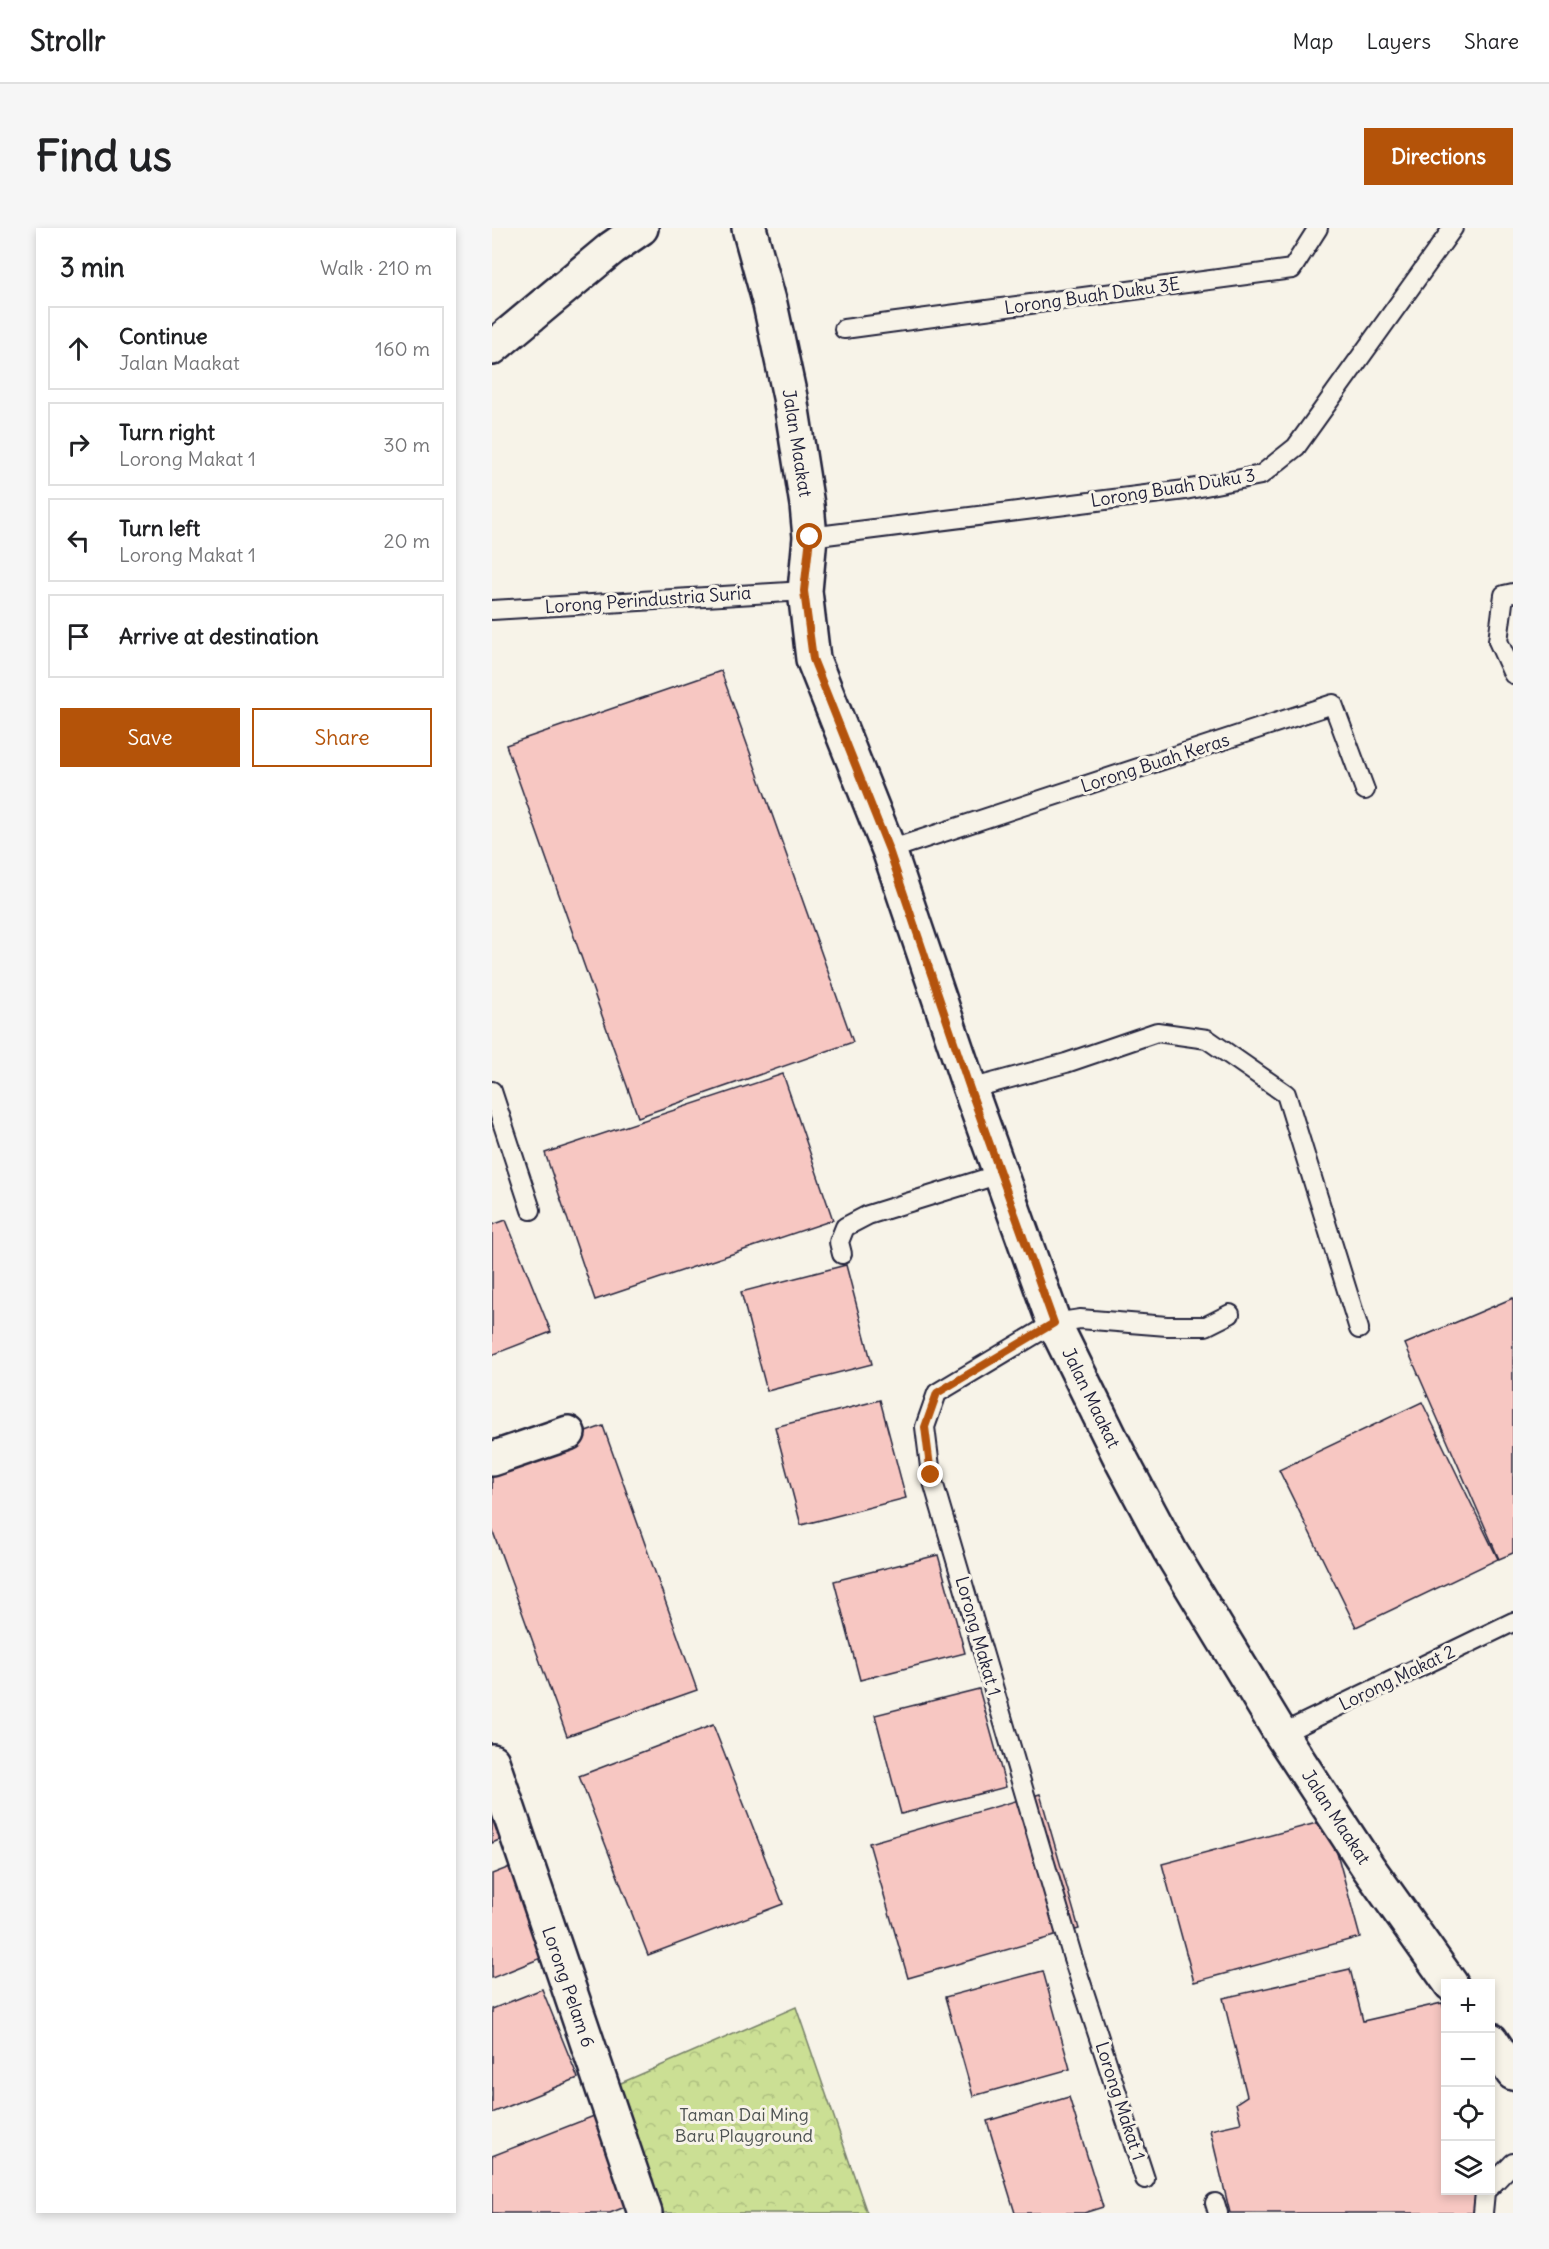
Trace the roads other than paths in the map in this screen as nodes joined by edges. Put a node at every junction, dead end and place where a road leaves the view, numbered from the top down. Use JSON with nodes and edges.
{"nodes":[{"id":1,"x":641,"y":228,"type":"edge"},
{"id":2,"x":749,"y":228,"type":"edge"},
{"id":3,"x":1318,"y":228,"type":"edge"},
{"id":4,"x":1453,"y":228,"type":"edge"},
{"id":5,"x":844,"y":329,"type":"dead end"},
{"id":6,"x":492,"y":348,"type":"edge"},
{"id":7,"x":810,"y":537,"type":"junction"},
{"id":8,"x":804,"y":591,"type":"junction"},
{"id":9,"x":1513,"y":593,"type":"edge"},
{"id":10,"x":492,"y":610,"type":"edge"},
{"id":11,"x":1513,"y":674,"type":"edge"},
{"id":12,"x":1365,"y":790,"type":"dead end"},
{"id":13,"x":889,"y":850,"type":"junction"},
{"id":14,"x":970,"y":1089,"type":"junction"},
{"id":15,"x":492,"y":1091,"type":"edge"},
{"id":16,"x":1000,"y":1174,"type":"junction"},
{"id":17,"x":531,"y":1210,"type":"dead end"},
{"id":18,"x":842,"y":1254,"type":"dead end"},
{"id":19,"x":1230,"y":1314,"type":"dead end"},
{"id":20,"x":1054,"y":1323,"type":"junction"},
{"id":21,"x":1359,"y":1329,"type":"dead end"},
{"id":22,"x":568,"y":1433,"type":"dead end"},
{"id":23,"x":492,"y":1460,"type":"edge"},
{"id":24,"x":1513,"y":1622,"type":"edge"},
{"id":25,"x":1281,"y":1734,"type":"junction"},
{"id":26,"x":492,"y":1761,"type":"edge"},
{"id":27,"x":1448,"y":1979,"type":"edge"},
{"id":28,"x":1495,"y":2046,"type":"edge"},
{"id":29,"x":1513,"y":2073,"type":"edge"},
{"id":30,"x":1513,"y":2163,"type":"edge"},
{"id":31,"x":1145,"y":2180,"type":"dead end"},
{"id":32,"x":1495,"y":2182,"type":"edge"},
{"id":33,"x":1486,"y":2195,"type":"edge"},
{"id":34,"x":645,"y":2213,"type":"edge"},
{"id":35,"x":1484,"y":2213,"type":"edge"}],
"edges":[{"from":1,"to":6,"type":"street"},
{"from":2,"to":7,"type":"street","name":"Jalan Maakat"},
{"from":3,"to":5,"type":"lane","name":"Lorong Buah Duku 3E"},
{"from":4,"to":7,"type":"lane","name":"Lorong Buah Duku 3"},
{"from":7,"to":8,"type":"street","name":"Jalan Maakat"},
{"from":8,"to":10,"type":"lane","name":"Lorong Perindustria Suria"},
{"from":8,"to":13,"type":"street","name":"Jalan Maakat"},
{"from":9,"to":11,"type":"lane"},
{"from":12,"to":13,"type":"lane","name":"Lorong Buah Keras"},
{"from":13,"to":14,"type":"street","name":"Jalan Maakat"},
{"from":14,"to":16,"type":"street","name":"Jalan Maakat"},
{"from":14,"to":21,"type":"lane"},
{"from":15,"to":17,"type":"lane"},
{"from":16,"to":18,"type":"lane"},
{"from":16,"to":20,"type":"street","name":"Jalan Maakat"},
{"from":19,"to":20,"type":"lane","name":"Lorong Makat 1"},
{"from":20,"to":25,"type":"street","name":"Jalan Maakat"},
{"from":20,"to":31,"type":"lane","name":"Lorong Makat 1"},
{"from":22,"to":23,"type":"street"},
{"from":24,"to":25,"type":"lane","name":"Lorong Makat 2"},
{"from":25,"to":27,"type":"street","name":"Jalan Maakat"},
{"from":26,"to":34,"type":"street","name":"Lorong Pelam 6"},
{"from":28,"to":29,"type":"street"},
{"from":30,"to":32,"type":"lane"},
{"from":33,"to":35,"type":"lane"}]}
